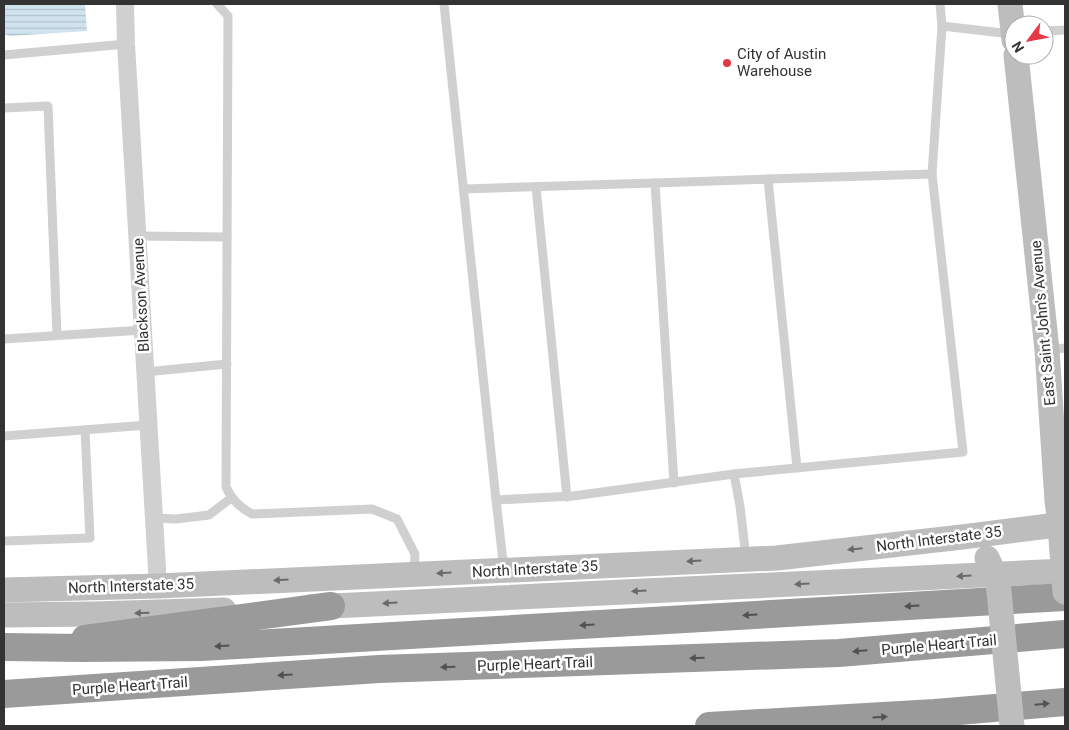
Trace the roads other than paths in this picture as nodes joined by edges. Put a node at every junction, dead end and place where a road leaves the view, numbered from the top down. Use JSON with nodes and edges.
{"nodes":[{"id":1,"x":125,"y":4,"type":"edge"},
{"id":2,"x":217,"y":4,"type":"edge"},
{"id":3,"x":444,"y":4,"type":"edge"},
{"id":4,"x":940,"y":4,"type":"edge"},
{"id":5,"x":942,"y":26,"type":"junction"},
{"id":6,"x":1004,"y":39,"type":"edge"},
{"id":7,"x":126,"y":44,"type":"junction"},
{"id":8,"x":4,"y":55,"type":"edge"},
{"id":9,"x":1017,"y":65,"type":"edge"},
{"id":10,"x":4,"y":108,"type":"edge"},
{"id":11,"x":932,"y":174,"type":"junction"},
{"id":12,"x":768,"y":179,"type":"junction"},
{"id":13,"x":655,"y":183,"type":"junction"},
{"id":14,"x":536,"y":187,"type":"junction"},
{"id":15,"x":464,"y":189,"type":"junction"},
{"id":16,"x":137,"y":236,"type":"junction"},
{"id":17,"x":227,"y":237,"type":"junction"},
{"id":18,"x":143,"y":330,"type":"junction"},
{"id":19,"x":57,"y":335,"type":"junction"},
{"id":20,"x":4,"y":339,"type":"edge"},
{"id":21,"x":1056,"y":349,"type":"edge"},
{"id":22,"x":227,"y":364,"type":"junction"},
{"id":23,"x":145,"y":372,"type":"junction"},
{"id":24,"x":148,"y":426,"type":"junction"},
{"id":25,"x":85,"y":430,"type":"junction"},
{"id":26,"x":4,"y":436,"type":"edge"},
{"id":27,"x":798,"y":468,"type":"junction"},
{"id":28,"x":734,"y":474,"type":"junction"},
{"id":29,"x":674,"y":482,"type":"junction"},
{"id":30,"x":567,"y":497,"type":"junction"},
{"id":31,"x":231,"y":498,"type":"junction"},
{"id":32,"x":496,"y":500,"type":"junction"},
{"id":33,"x":154,"y":518,"type":"junction"},
{"id":34,"x":1063,"y":524,"type":"edge"},
{"id":35,"x":962,"y":538,"type":"junction"},
{"id":36,"x":4,"y":541,"type":"edge"},
{"id":37,"x":746,"y":559,"type":"junction"},
{"id":38,"x":1064,"y":568,"type":"edge"},
{"id":39,"x":504,"y":570,"type":"junction"},
{"id":40,"x":414,"y":574,"type":"junction"},
{"id":41,"x":158,"y":586,"type":"junction"},
{"id":42,"x":4,"y":590,"type":"edge"},
{"id":43,"x":1065,"y":592,"type":"edge"},
{"id":44,"x":1065,"y":597,"type":"edge"},
{"id":45,"x":331,"y":606,"type":"junction"},
{"id":46,"x":4,"y":615,"type":"edge"},
{"id":47,"x":1065,"y":634,"type":"edge"},
{"id":48,"x":4,"y":647,"type":"edge"},
{"id":49,"x":4,"y":694,"type":"edge"},
{"id":50,"x":1065,"y":702,"type":"edge"},
{"id":51,"x":709,"y":726,"type":"edge"},
{"id":52,"x":1012,"y":726,"type":"edge"}],
"edges":[{"from":1,"to":7,"type":"street","name":"Blackson Avenue"},
{"from":2,"to":17,"type":"lane"},
{"from":3,"to":15,"type":"lane"},
{"from":4,"to":5,"type":"lane"},
{"from":5,"to":6,"type":"lane"},
{"from":5,"to":11,"type":"lane"},
{"from":7,"to":8,"type":"lane"},
{"from":7,"to":16,"type":"street","name":"Blackson Avenue"},
{"from":9,"to":21,"type":"main road","name":"East Saint John's Avenue"},
{"from":10,"to":19,"type":"lane"},
{"from":11,"to":12,"type":"lane"},
{"from":11,"to":27,"type":"lane"},
{"from":12,"to":13,"type":"lane"},
{"from":12,"to":27,"type":"lane"},
{"from":13,"to":14,"type":"lane"},
{"from":13,"to":29,"type":"lane"},
{"from":14,"to":15,"type":"lane"},
{"from":14,"to":30,"type":"lane"},
{"from":15,"to":32,"type":"lane"},
{"from":16,"to":17,"type":"lane"},
{"from":16,"to":18,"type":"street","name":"Blackson Avenue"},
{"from":17,"to":22,"type":"lane"},
{"from":18,"to":19,"type":"lane"},
{"from":18,"to":23,"type":"street","name":"Blackson Avenue"},
{"from":19,"to":20,"type":"lane"},
{"from":21,"to":34,"type":"main road","name":"East Saint John's Avenue"},
{"from":22,"to":23,"type":"lane"},
{"from":22,"to":31,"type":"lane"},
{"from":23,"to":24,"type":"street","name":"Blackson Avenue"},
{"from":24,"to":25,"type":"lane"},
{"from":24,"to":33,"type":"street","name":"Blackson Avenue"},
{"from":25,"to":26,"type":"lane"},
{"from":25,"to":36,"type":"lane"},
{"from":27,"to":28,"type":"lane"},
{"from":28,"to":29,"type":"lane"},
{"from":28,"to":37,"type":"lane"},
{"from":29,"to":30,"type":"lane"},
{"from":30,"to":32,"type":"lane"},
{"from":31,"to":33,"type":"lane"},
{"from":31,"to":40,"type":"lane"},
{"from":32,"to":39,"type":"lane"},
{"from":33,"to":41,"type":"street","name":"Blackson Avenue"},
{"from":34,"to":35,"type":"main road","name":"North Interstate 35"},
{"from":34,"to":38,"type":"main road","name":"East Saint John's Avenue"},
{"from":35,"to":37,"type":"main road","name":"North Interstate 35","one_way":true},
{"from":35,"to":52,"type":"main road","bridge":true},
{"from":37,"to":39,"type":"main road","name":"North Interstate 35","one_way":true},
{"from":38,"to":43,"type":"main road","name":"East Saint John's Avenue","bridge":true},
{"from":38,"to":45,"type":"main road","one_way":true},
{"from":39,"to":40,"type":"main road","name":"North Interstate 35","one_way":true},
{"from":40,"to":41,"type":"main road","name":"North Interstate 35","one_way":true},
{"from":41,"to":42,"type":"main road","name":"North Interstate 35"},
{"from":44,"to":48,"type":"highway","one_way":true,"bridge":true},
{"from":45,"to":46,"type":"main road","one_way":true},
{"from":45,"to":48,"type":"highway"},
{"from":47,"to":49,"type":"highway","name":"Purple Heart Trail","one_way":true},
{"from":51,"to":50,"type":"highway","one_way":true}]}
